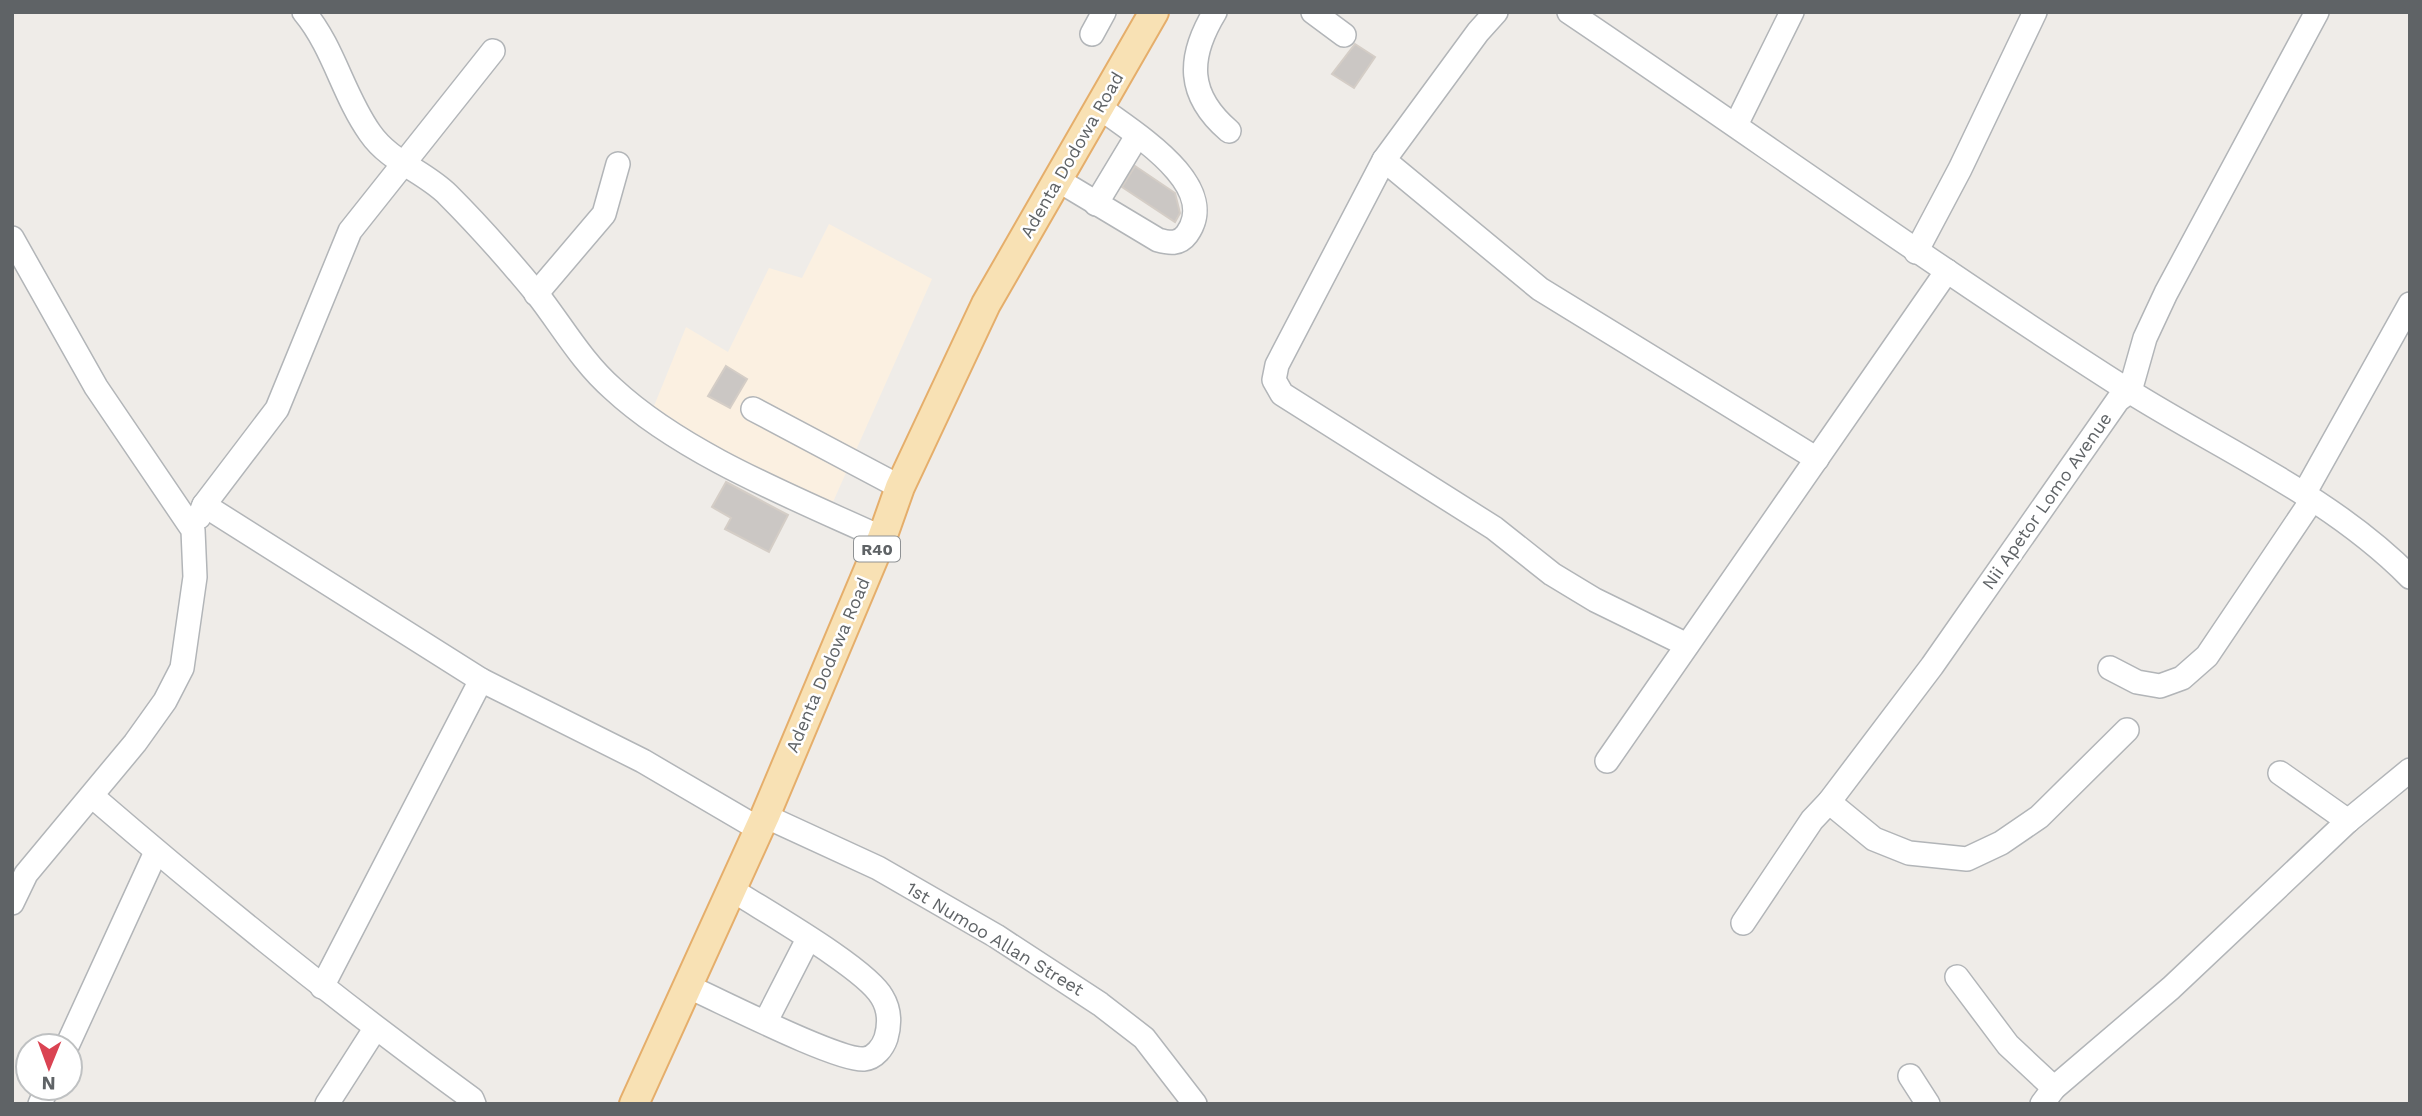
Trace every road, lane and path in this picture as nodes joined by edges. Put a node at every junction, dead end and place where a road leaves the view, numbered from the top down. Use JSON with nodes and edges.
{"nodes":[{"id":1,"x":303,"y":12,"type":"edge"},
{"id":2,"x":1104,"y":12,"type":"edge"},
{"id":3,"x":1154,"y":12,"type":"edge"},
{"id":4,"x":1215,"y":12,"type":"edge"},
{"id":5,"x":1313,"y":12,"type":"edge"},
{"id":6,"x":1496,"y":12,"type":"edge"},
{"id":7,"x":1569,"y":12,"type":"edge"},
{"id":8,"x":1792,"y":12,"type":"edge"},
{"id":9,"x":2035,"y":12,"type":"edge"},
{"id":10,"x":2317,"y":12,"type":"edge"},
{"id":11,"x":1092,"y":34,"type":"dead end"},
{"id":12,"x":1344,"y":35,"type":"dead end"},
{"id":13,"x":494,"y":51,"type":"dead end"},
{"id":14,"x":1099,"y":107,"type":"junction"},
{"id":15,"x":1736,"y":125,"type":"junction"},
{"id":16,"x":1229,"y":131,"type":"dead end"},
{"id":17,"x":1138,"y":136,"type":"junction"},
{"id":18,"x":1384,"y":160,"type":"junction"},
{"id":19,"x":404,"y":164,"type":"junction"},
{"id":20,"x":618,"y":164,"type":"dead end"},
{"id":21,"x":1058,"y":180,"type":"junction"},
{"id":22,"x":1096,"y":204,"type":"junction"},
{"id":23,"x":12,"y":237,"type":"edge"},
{"id":24,"x":1916,"y":252,"type":"junction"},
{"id":25,"x":1947,"y":271,"type":"junction"},
{"id":26,"x":536,"y":294,"type":"junction"},
{"id":27,"x":2410,"y":304,"type":"edge"},
{"id":28,"x":2130,"y":391,"type":"junction"},
{"id":29,"x":753,"y":409,"type":"dead end"},
{"id":30,"x":1817,"y":459,"type":"junction"},
{"id":31,"x":900,"y":488,"type":"junction"},
{"id":32,"x":2308,"y":497,"type":"junction"},
{"id":33,"x":204,"y":505,"type":"junction"},
{"id":34,"x":193,"y":530,"type":"junction"},
{"id":35,"x":882,"y":538,"type":"junction"},
{"id":36,"x":2410,"y":577,"type":"edge"},
{"id":37,"x":1688,"y":645,"type":"junction"},
{"id":38,"x":2110,"y":668,"type":"dead end"},
{"id":39,"x":481,"y":680,"type":"junction"},
{"id":40,"x":2127,"y":730,"type":"dead end"},
{"id":41,"x":1607,"y":761,"type":"dead end"},
{"id":42,"x":2410,"y":770,"type":"edge"},
{"id":43,"x":2280,"y":773,"type":"dead end"},
{"id":44,"x":92,"y":796,"type":"junction"},
{"id":45,"x":1829,"y":802,"type":"junction"},
{"id":46,"x":2348,"y":821,"type":"junction"},
{"id":47,"x":762,"y":822,"type":"junction"},
{"id":48,"x":156,"y":852,"type":"junction"},
{"id":49,"x":19,"y":868,"type":"edge"},
{"id":50,"x":731,"y":889,"type":"junction"},
{"id":51,"x":12,"y":903,"type":"edge"},
{"id":52,"x":1743,"y":923,"type":"dead end"},
{"id":53,"x":808,"y":939,"type":"junction"},
{"id":54,"x":1957,"y":977,"type":"dead end"},
{"id":55,"x":687,"y":986,"type":"junction"},
{"id":56,"x":322,"y":987,"type":"junction"},
{"id":57,"x":766,"y":1021,"type":"junction"},
{"id":58,"x":375,"y":1028,"type":"junction"},
{"id":59,"x":73,"y":1032,"type":"edge"},
{"id":60,"x":1910,"y":1076,"type":"dead end"},
{"id":61,"x":2048,"y":1096,"type":"edge"},
{"id":62,"x":327,"y":1104,"type":"edge"},
{"id":63,"x":474,"y":1104,"type":"edge"},
{"id":64,"x":634,"y":1104,"type":"edge"},
{"id":65,"x":1195,"y":1104,"type":"edge"},
{"id":66,"x":1928,"y":1104,"type":"edge"}],
"edges":[{"from":1,"to":19,"type":"street"},
{"from":2,"to":11,"type":"street"},
{"from":3,"to":14,"type":"main road","name":"Adenta Dodowa Road","number":"R40"},
{"from":4,"to":16,"type":"street"},
{"from":5,"to":12,"type":"street"},
{"from":6,"to":18,"type":"street"},
{"from":7,"to":15,"type":"street"},
{"from":8,"to":15,"type":"street"},
{"from":9,"to":24,"type":"street"},
{"from":10,"to":28,"type":"street","name":"Nii Apetor Lomo Avenue"},
{"from":13,"to":19,"type":"street"},
{"from":14,"to":17,"type":"street"},
{"from":14,"to":21,"type":"main road","name":"Adenta Dodowa Road","number":"R40"},
{"from":15,"to":24,"type":"street"},
{"from":17,"to":22,"type":"street"},
{"from":17,"to":22,"type":"street"},
{"from":18,"to":30,"type":"street"},
{"from":18,"to":37,"type":"street"},
{"from":19,"to":26,"type":"street"},
{"from":19,"to":33,"type":"street"},
{"from":20,"to":26,"type":"street"},
{"from":21,"to":22,"type":"street"},
{"from":21,"to":31,"type":"main road","name":"Adenta Dodowa Road","number":"R40"},
{"from":23,"to":34,"type":"street"},
{"from":24,"to":25,"type":"street"},
{"from":25,"to":28,"type":"street"},
{"from":25,"to":30,"type":"street"},
{"from":26,"to":35,"type":"street"},
{"from":27,"to":32,"type":"street"},
{"from":28,"to":32,"type":"street"},
{"from":28,"to":45,"type":"street","name":"Nii Apetor Lomo Avenue"},
{"from":29,"to":31,"type":"street"},
{"from":30,"to":37,"type":"street"},
{"from":31,"to":35,"type":"main road","name":"Adenta Dodowa Road","number":"R40"},
{"from":32,"to":36,"type":"street"},
{"from":32,"to":38,"type":"street"},
{"from":33,"to":34,"type":"street"},
{"from":33,"to":39,"type":"street","name":"1st Numoo Allan Street"},
{"from":34,"to":44,"type":"street"},
{"from":35,"to":47,"type":"main road","name":"Adenta Dodowa Road","number":"R40"},
{"from":37,"to":41,"type":"street"},
{"from":39,"to":47,"type":"street","name":"1st Numoo Allan Street"},
{"from":39,"to":56,"type":"street"},
{"from":40,"to":45,"type":"street"},
{"from":42,"to":46,"type":"street"},
{"from":43,"to":46,"type":"street"},
{"from":44,"to":48,"type":"street"},
{"from":44,"to":49,"type":"street"},
{"from":45,"to":52,"type":"street","name":"Nii Apetor Lomo Avenue"},
{"from":46,"to":61,"type":"street"},
{"from":47,"to":50,"type":"main road","name":"Adenta Dodowa Road","number":"R40"},
{"from":47,"to":65,"type":"street","name":"1st Numoo Allan Street"},
{"from":48,"to":56,"type":"street"},
{"from":48,"to":59,"type":"street"},
{"from":49,"to":51,"type":"street"},
{"from":50,"to":53,"type":"street"},
{"from":50,"to":55,"type":"main road","name":"Adenta Dodowa Road","number":"R40"},
{"from":53,"to":57,"type":"street"},
{"from":53,"to":57,"type":"street"},
{"from":54,"to":61,"type":"street"},
{"from":55,"to":57,"type":"street"},
{"from":55,"to":64,"type":"main road","name":"Adenta Dodowa Road","number":"R40"},
{"from":56,"to":58,"type":"street"},
{"from":58,"to":62,"type":"street"},
{"from":58,"to":63,"type":"street"},
{"from":60,"to":66,"type":"street"}]}
